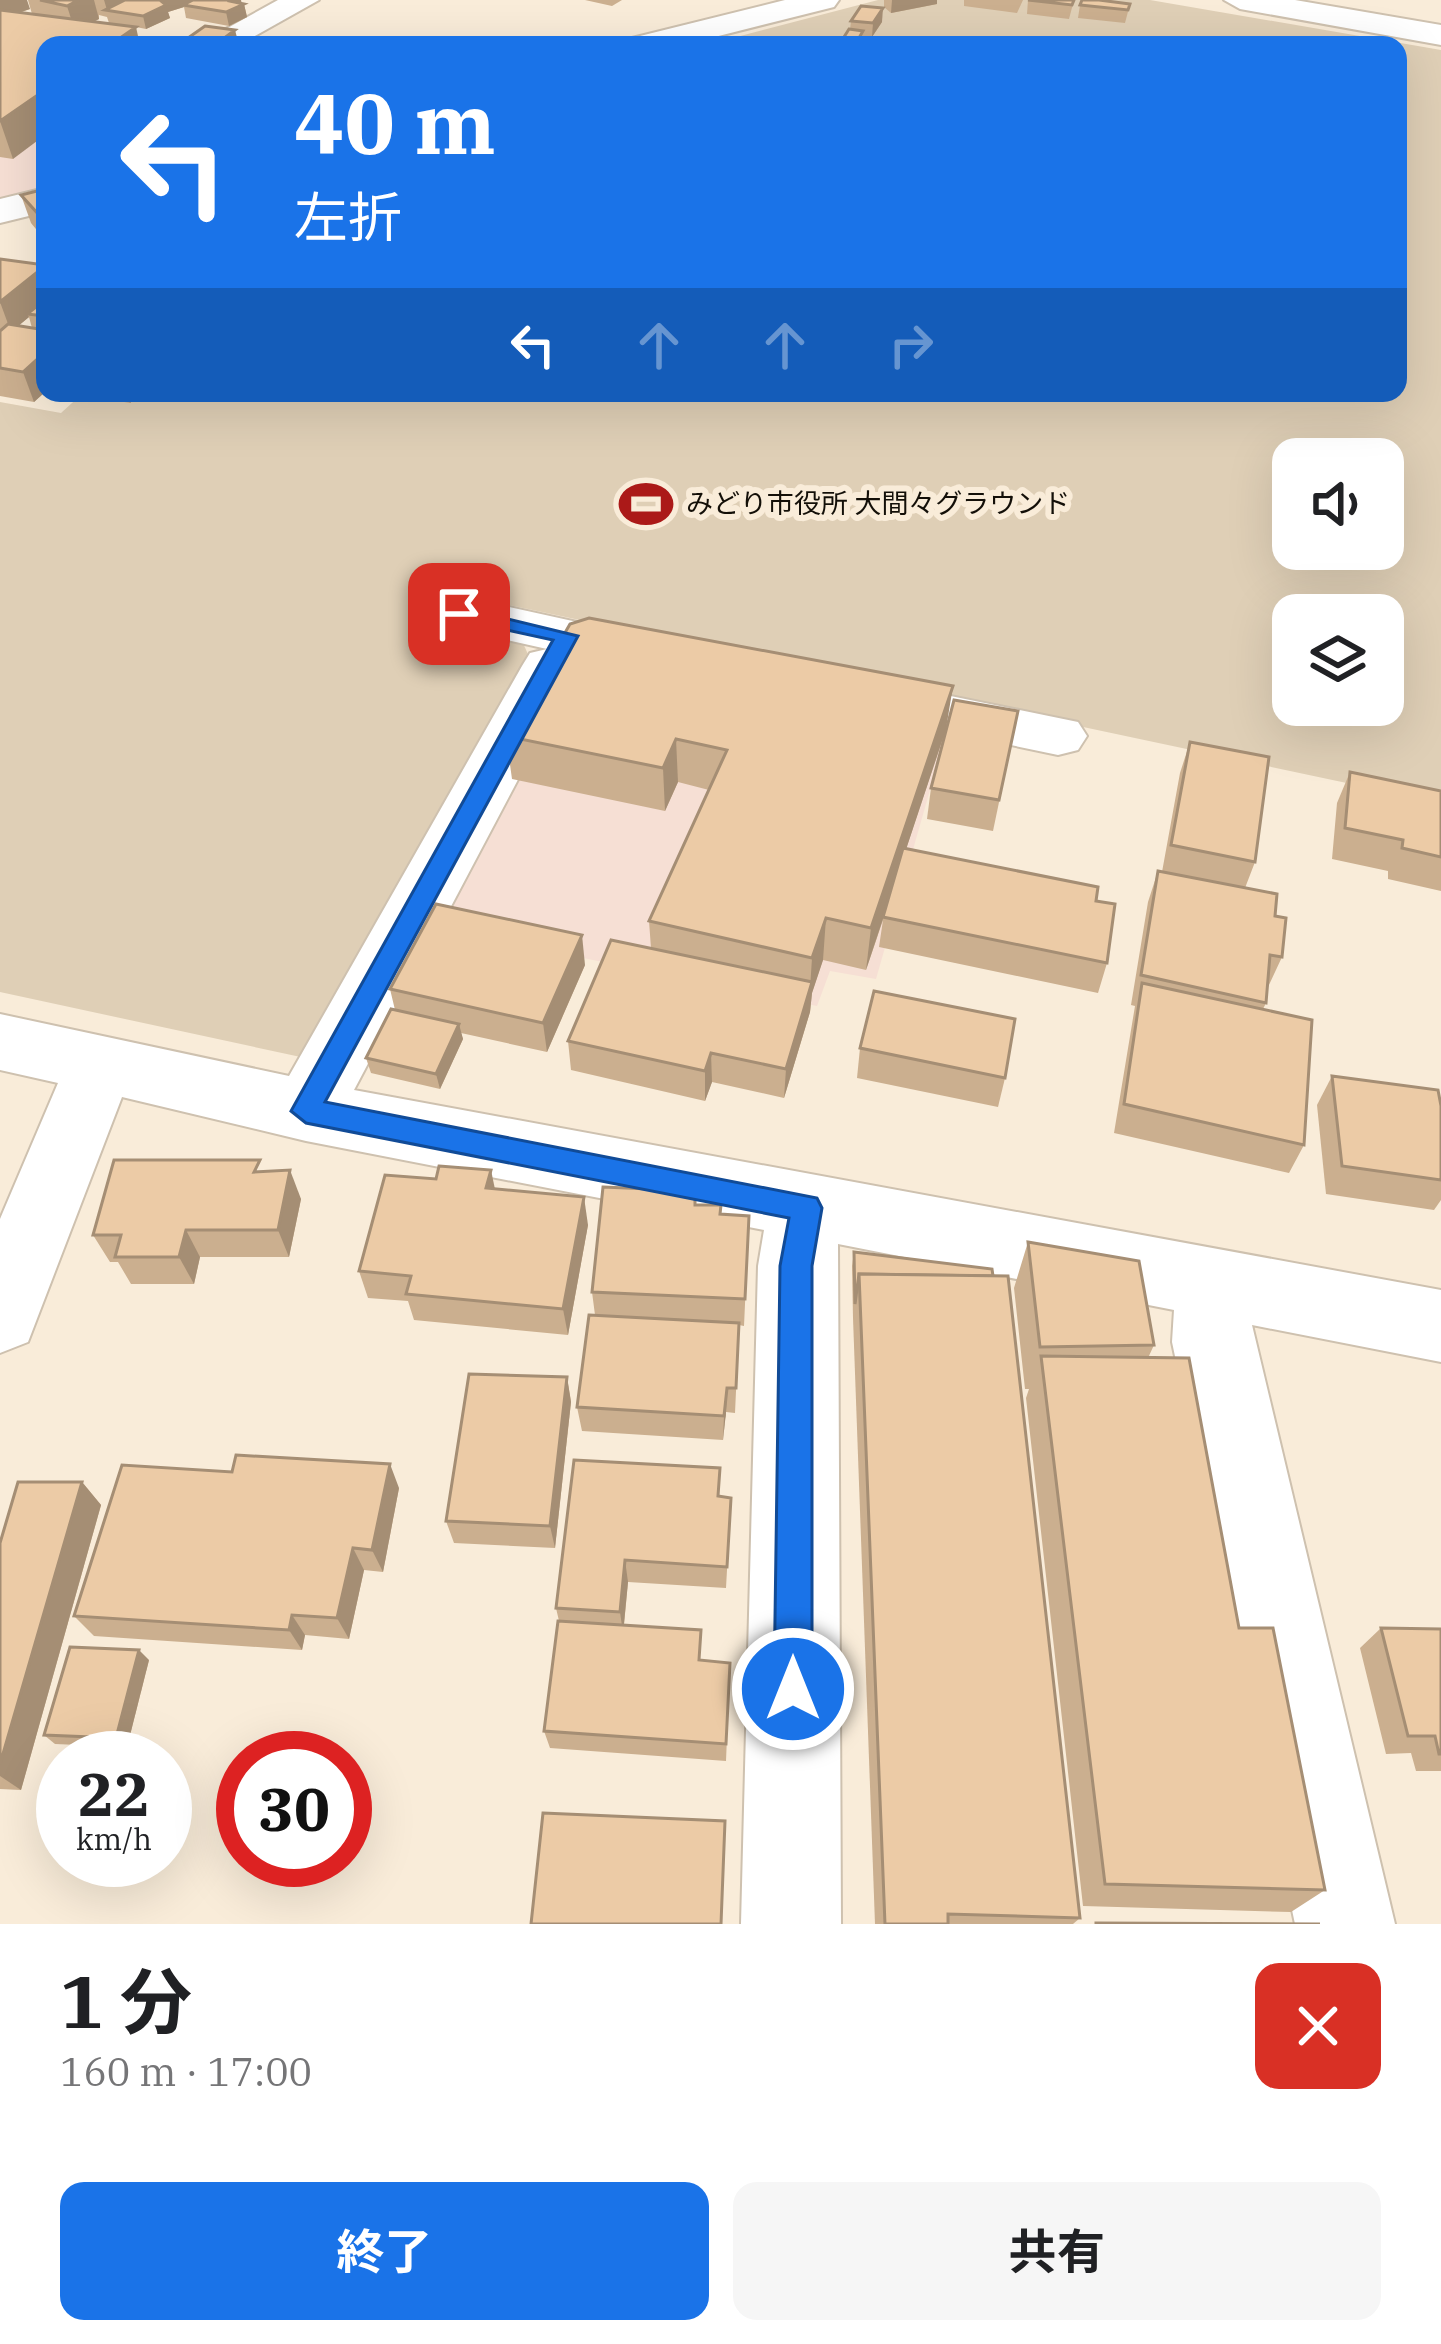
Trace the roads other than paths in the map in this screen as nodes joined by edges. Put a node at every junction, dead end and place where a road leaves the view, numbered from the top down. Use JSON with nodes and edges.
{"nodes":[{"id":1,"x":303,"y":0,"type":"edge"},
{"id":2,"x":823,"y":0,"type":"edge"},
{"id":3,"x":1240,"y":0,"type":"edge"},
{"id":4,"x":1441,"y":35,"type":"edge"},
{"id":5,"x":232,"y":36,"type":"edge"},
{"id":6,"x":680,"y":36,"type":"edge"},
{"id":7,"x":36,"y":202,"type":"edge"},
{"id":8,"x":0,"y":211,"type":"edge"},
{"id":9,"x":459,"y":614,"type":"dead end"},
{"id":10,"x":566,"y":636,"type":"junction"},
{"id":11,"x":695,"y":664,"type":"edge"},
{"id":12,"x":877,"y":700,"type":"edge"},
{"id":13,"x":1058,"y":736,"type":"dead end"},
{"id":14,"x":0,"y":1042,"type":"edge"},
{"id":15,"x":105,"y":1064,"type":"junction"},
{"id":16,"x":306,"y":1111,"type":"junction"},
{"id":17,"x":806,"y":1208,"type":"junction"},
{"id":18,"x":1214,"y":1282,"type":"junction"},
{"id":19,"x":0,"y":1317,"type":"edge"},
{"id":20,"x":1441,"y":1326,"type":"edge"},
{"id":21,"x":791,"y":1924,"type":"edge"},
{"id":22,"x":1345,"y":1924,"type":"edge"}],
"edges":[{"from":1,"to":5,"type":"street"},
{"from":2,"to":6,"type":"street"},
{"from":3,"to":4,"type":"street"},
{"from":7,"to":8,"type":"street"},
{"from":9,"to":10,"type":"street"},
{"from":10,"to":11,"type":"street"},
{"from":10,"to":16,"type":"street"},
{"from":12,"to":13,"type":"street"},
{"from":14,"to":15,"type":"street"},
{"from":15,"to":16,"type":"street"},
{"from":15,"to":19,"type":"street"},
{"from":16,"to":17,"type":"street"},
{"from":17,"to":18,"type":"street"},
{"from":17,"to":21,"type":"street"},
{"from":18,"to":20,"type":"street"},
{"from":18,"to":22,"type":"street"}]}
